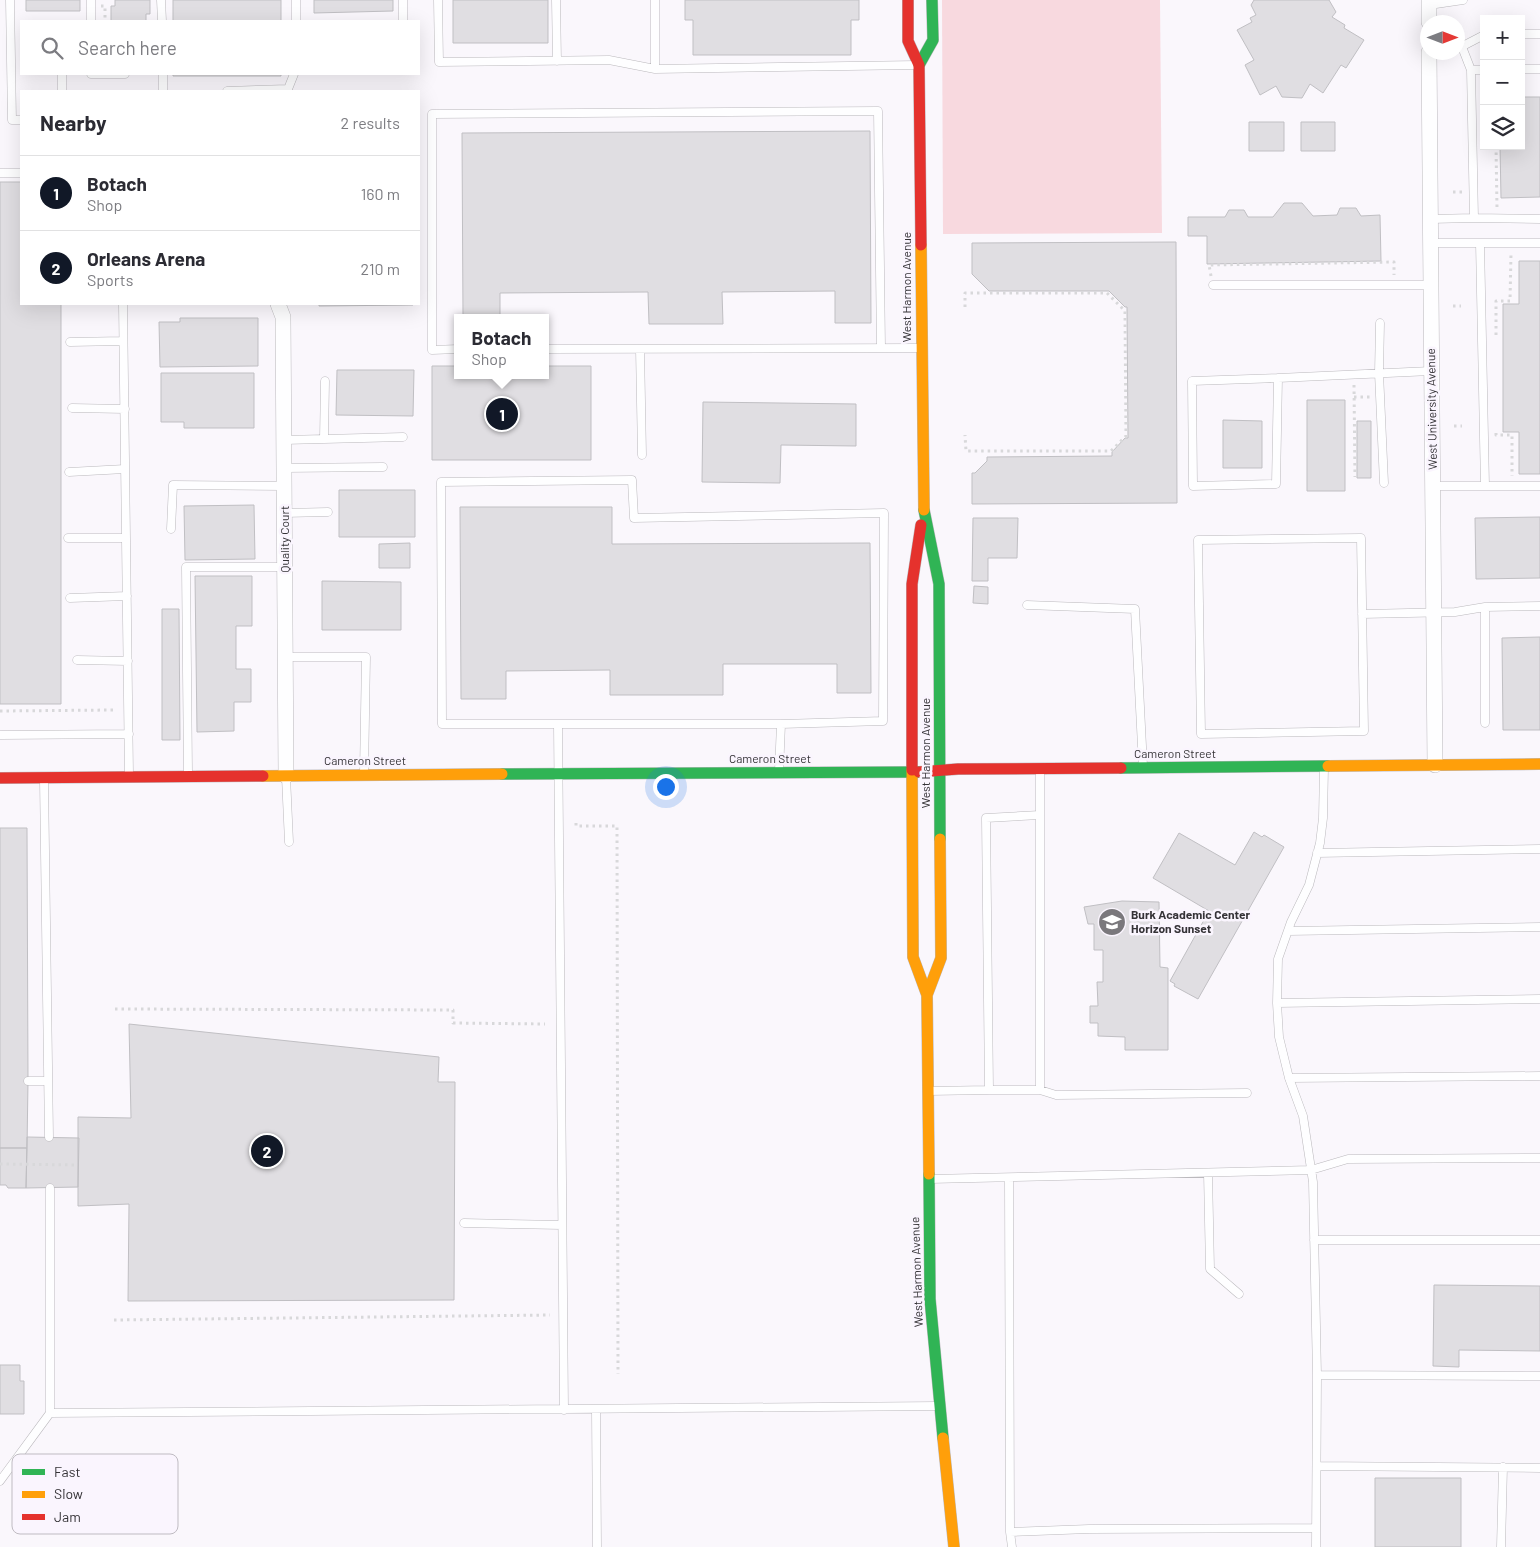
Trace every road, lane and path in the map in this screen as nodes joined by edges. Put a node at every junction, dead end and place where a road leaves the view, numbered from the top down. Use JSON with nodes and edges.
{"nodes":[{"id":1,"x":10,"y":0,"type":"edge"},
{"id":2,"x":90,"y":0,"type":"edge"},
{"id":3,"x":161,"y":0,"type":"edge"},
{"id":4,"x":296,"y":0,"type":"edge"},
{"id":5,"x":403,"y":0,"type":"edge"},
{"id":6,"x":438,"y":0,"type":"edge"},
{"id":7,"x":556,"y":0,"type":"edge"},
{"id":8,"x":655,"y":0,"type":"edge"},
{"id":9,"x":908,"y":0,"type":"edge"},
{"id":10,"x":932,"y":0,"type":"edge"},
{"id":11,"x":1463,"y":0,"type":"edge"},
{"id":12,"x":1429,"y":3,"type":"edge"},
{"id":13,"x":91,"y":20,"type":"edge"},
{"id":14,"x":162,"y":20,"type":"edge"},
{"id":15,"x":296,"y":20,"type":"edge"},
{"id":16,"x":403,"y":20,"type":"edge"},
{"id":17,"x":1525,"y":34,"type":"edge"},
{"id":18,"x":1540,"y":34,"type":"edge"},
{"id":19,"x":1480,"y":37,"type":"edge"},
{"id":20,"x":1465,"y":45,"type":"edge"},
{"id":21,"x":1465,"y":58,"type":"edge"},
{"id":22,"x":1429,"y":60,"type":"edge"},
{"id":23,"x":557,"y":62,"type":"junction"},
{"id":24,"x":919,"y":65,"type":"junction"},
{"id":25,"x":1525,"y":69,"type":"edge"},
{"id":26,"x":1540,"y":69,"type":"edge"},
{"id":27,"x":654,"y":70,"type":"junction"},
{"id":28,"x":1471,"y":70,"type":"junction"},
{"id":29,"x":1480,"y":70,"type":"edge"},
{"id":30,"x":62,"y":75,"type":"edge"},
{"id":31,"x":163,"y":75,"type":"edge"},
{"id":32,"x":294,"y":75,"type":"edge"},
{"id":33,"x":62,"y":90,"type":"edge"},
{"id":34,"x":163,"y":90,"type":"edge"},
{"id":35,"x":258,"y":90,"type":"edge"},
{"id":36,"x":20,"y":120,"type":"edge"},
{"id":37,"x":1496,"y":150,"type":"edge"},
{"id":38,"x":20,"y":173,"type":"edge"},
{"id":39,"x":0,"y":174,"type":"edge"},
{"id":40,"x":1453,"y":192,"type":"dead end"},
{"id":41,"x":1463,"y":192,"type":"dead end"},
{"id":42,"x":1497,"y":212,"type":"dead end"},
{"id":43,"x":1474,"y":218,"type":"junction"},
{"id":44,"x":1430,"y":219,"type":"junction"},
{"id":45,"x":1540,"y":219,"type":"edge"},
{"id":46,"x":1430,"y":243,"type":"junction"},
{"id":47,"x":1480,"y":243,"type":"junction"},
{"id":48,"x":1540,"y":243,"type":"edge"},
{"id":49,"x":1511,"y":252,"type":"dead end"},
{"id":50,"x":1213,"y":286,"type":"joint"},
{"id":51,"x":1394,"y":286,"type":"junction"},
{"id":52,"x":1431,"y":286,"type":"junction"},
{"id":53,"x":123,"y":305,"type":"edge"},
{"id":54,"x":278,"y":305,"type":"edge"},
{"id":55,"x":1454,"y":306,"type":"dead end"},
{"id":56,"x":1461,"y":306,"type":"dead end"},
{"id":57,"x":965,"y":307,"type":"dead end"},
{"id":58,"x":1380,"y":323,"type":"dead end"},
{"id":59,"x":1496,"y":340,"type":"dead end"},
{"id":60,"x":124,"y":341,"type":"junction"},
{"id":61,"x":70,"y":342,"type":"dead end"},
{"id":62,"x":881,"y":348,"type":"junction"},
{"id":63,"x":922,"y":348,"type":"junction"},
{"id":64,"x":549,"y":349,"type":"edge"},
{"id":65,"x":640,"y":349,"type":"junction"},
{"id":66,"x":454,"y":350,"type":"edge"},
{"id":67,"x":1431,"y":371,"type":"junction"},
{"id":68,"x":1379,"y":373,"type":"junction"},
{"id":69,"x":1354,"y":374,"type":"junction"},
{"id":70,"x":1278,"y":378,"type":"junction"},
{"id":71,"x":324,"y":381,"type":"dead end"},
{"id":72,"x":1354,"y":397,"type":"junction"},
{"id":73,"x":1370,"y":397,"type":"dead end"},
{"id":74,"x":72,"y":408,"type":"dead end"},
{"id":75,"x":125,"y":409,"type":"junction"},
{"id":76,"x":1454,"y":426,"type":"dead end"},
{"id":77,"x":1462,"y":426,"type":"dead end"},
{"id":78,"x":1496,"y":429,"type":"dead end"},
{"id":79,"x":965,"y":435,"type":"dead end"},
{"id":80,"x":403,"y":437,"type":"dead end"},
{"id":81,"x":324,"y":439,"type":"junction"},
{"id":82,"x":284,"y":440,"type":"junction"},
{"id":83,"x":642,"y":455,"type":"dead end"},
{"id":84,"x":383,"y":467,"type":"dead end"},
{"id":85,"x":284,"y":468,"type":"junction"},
{"id":86,"x":125,"y":469,"type":"junction"},
{"id":87,"x":69,"y":472,"type":"dead end"},
{"id":88,"x":1355,"y":477,"type":"dead end"},
{"id":89,"x":1512,"y":480,"type":"dead end"},
{"id":90,"x":1384,"y":483,"type":"dead end"},
{"id":91,"x":284,"y":486,"type":"junction"},
{"id":92,"x":1432,"y":486,"type":"junction"},
{"id":93,"x":1485,"y":486,"type":"junction"},
{"id":94,"x":1540,"y":486,"type":"edge"},
{"id":95,"x":924,"y":509,"type":"junction"},
{"id":96,"x":328,"y":512,"type":"dead end"},
{"id":97,"x":284,"y":513,"type":"junction"},
{"id":98,"x":171,"y":529,"type":"dead end"},
{"id":99,"x":68,"y":538,"type":"dead end"},
{"id":100,"x":126,"y":538,"type":"junction"},
{"id":101,"x":285,"y":567,"type":"junction"},
{"id":102,"x":127,"y":596,"type":"junction"},
{"id":103,"x":70,"y":598,"type":"dead end"},
{"id":104,"x":1028,"y":605,"type":"dead end"},
{"id":105,"x":1540,"y":606,"type":"edge"},
{"id":106,"x":1485,"y":607,"type":"junction"},
{"id":107,"x":1434,"y":612,"type":"junction"},
{"id":108,"x":1362,"y":614,"type":"junction"},
{"id":109,"x":285,"y":657,"type":"junction"},
{"id":110,"x":77,"y":660,"type":"dead end"},
{"id":111,"x":128,"y":661,"type":"junction"},
{"id":112,"x":114,"y":710,"type":"dead end"},
{"id":113,"x":0,"y":711,"type":"edge"},
{"id":114,"x":1486,"y":723,"type":"dead end"},
{"id":115,"x":558,"y":724,"type":"junction"},
{"id":116,"x":781,"y":724,"type":"junction"},
{"id":117,"x":129,"y":734,"type":"junction"},
{"id":118,"x":0,"y":735,"type":"edge"},
{"id":119,"x":1540,"y":764,"type":"edge"},
{"id":120,"x":1435,"y":765,"type":"junction"},
{"id":121,"x":1324,"y":766,"type":"junction"},
{"id":122,"x":1040,"y":768,"type":"junction"},
{"id":123,"x":1143,"y":768,"type":"junction"},
{"id":124,"x":940,"y":769,"type":"junction"},
{"id":125,"x":912,"y":772,"type":"junction"},
{"id":126,"x":558,"y":773,"type":"junction"},
{"id":127,"x":779,"y":773,"type":"junction"},
{"id":128,"x":364,"y":775,"type":"junction"},
{"id":129,"x":188,"y":776,"type":"junction"},
{"id":130,"x":286,"y":776,"type":"junction"},
{"id":131,"x":129,"y":777,"type":"junction"},
{"id":132,"x":0,"y":778,"type":"edge"},
{"id":133,"x":44,"y":778,"type":"junction"},
{"id":134,"x":1040,"y":815,"type":"junction"},
{"id":135,"x":576,"y":823,"type":"dead end"},
{"id":136,"x":289,"y":842,"type":"dead end"},
{"id":137,"x":1540,"y":849,"type":"edge"},
{"id":138,"x":1317,"y":853,"type":"junction"},
{"id":139,"x":1540,"y":927,"type":"edge"},
{"id":140,"x":1288,"y":931,"type":"junction"},
{"id":141,"x":928,"y":995,"type":"junction"},
{"id":142,"x":1540,"y":998,"type":"edge"},
{"id":143,"x":1276,"y":1003,"type":"junction"},
{"id":144,"x":114,"y":1009,"type":"dead end"},
{"id":145,"x":545,"y":1024,"type":"dead end"},
{"id":146,"x":1540,"y":1076,"type":"edge"},
{"id":147,"x":1289,"y":1078,"type":"junction"},
{"id":148,"x":28,"y":1081,"type":"dead end"},
{"id":149,"x":48,"y":1081,"type":"junction"},
{"id":150,"x":989,"y":1090,"type":"junction"},
{"id":151,"x":1040,"y":1090,"type":"junction"},
{"id":152,"x":928,"y":1091,"type":"junction"},
{"id":153,"x":1247,"y":1093,"type":"dead end"},
{"id":154,"x":49,"y":1137,"type":"dead end"},
{"id":155,"x":1540,"y":1158,"type":"edge"},
{"id":156,"x":0,"y":1164,"type":"edge"},
{"id":157,"x":78,"y":1165,"type":"dead end"},
{"id":158,"x":1311,"y":1170,"type":"junction"},
{"id":159,"x":1208,"y":1173,"type":"junction"},
{"id":160,"x":1009,"y":1178,"type":"junction"},
{"id":161,"x":928,"y":1179,"type":"junction"},
{"id":162,"x":50,"y":1188,"type":"dead end"},
{"id":163,"x":464,"y":1222,"type":"dead end"},
{"id":164,"x":562,"y":1225,"type":"junction"},
{"id":165,"x":1314,"y":1240,"type":"junction"},
{"id":166,"x":1540,"y":1240,"type":"edge"},
{"id":167,"x":1240,"y":1294,"type":"dead end"},
{"id":168,"x":550,"y":1316,"type":"dead end"},
{"id":169,"x":114,"y":1320,"type":"dead end"},
{"id":170,"x":618,"y":1374,"type":"dead end"},
{"id":171,"x":1317,"y":1375,"type":"junction"},
{"id":172,"x":1540,"y":1376,"type":"edge"},
{"id":173,"x":940,"y":1406,"type":"junction"},
{"id":174,"x":596,"y":1409,"type":"junction"},
{"id":175,"x":564,"y":1410,"type":"junction"},
{"id":176,"x":50,"y":1413,"type":"junction"},
{"id":177,"x":19,"y":1454,"type":"edge"},
{"id":178,"x":12,"y":1464,"type":"edge"},
{"id":179,"x":1317,"y":1466,"type":"junction"},
{"id":180,"x":1503,"y":1467,"type":"junction"},
{"id":181,"x":1540,"y":1468,"type":"edge"},
{"id":182,"x":0,"y":1480,"type":"edge"},
{"id":183,"x":1316,"y":1528,"type":"junction"},
{"id":184,"x":1010,"y":1532,"type":"junction"},
{"id":185,"x":597,"y":1547,"type":"edge"},
{"id":186,"x":954,"y":1547,"type":"edge"},
{"id":187,"x":1012,"y":1547,"type":"edge"},
{"id":188,"x":1316,"y":1547,"type":"edge"},
{"id":189,"x":1501,"y":1547,"type":"edge"}],
"edges":[{"from":1,"to":36,"type":"lane"},
{"from":2,"to":13,"type":"lane"},
{"from":3,"to":14,"type":"lane"},
{"from":4,"to":15,"type":"lane"},
{"from":5,"to":16,"type":"lane"},
{"from":6,"to":23,"type":"lane"},
{"from":7,"to":23,"type":"lane"},
{"from":8,"to":27,"type":"lane"},
{"from":9,"to":24,"type":"main road","name":"West Harmon Avenue"},
{"from":10,"to":24,"type":"main road","name":"West Harmon Avenue"},
{"from":11,"to":12,"type":"lane"},
{"from":17,"to":18,"type":"lane"},
{"from":19,"to":20,"type":"lane"},
{"from":21,"to":28,"type":"lane"},
{"from":22,"to":44,"type":"street","name":"West University Avenue"},
{"from":23,"to":27,"type":"lane"},
{"from":24,"to":27,"type":"lane"},
{"from":24,"to":63,"type":"main road","name":"West Harmon Avenue"},
{"from":25,"to":26,"type":"lane"},
{"from":28,"to":29,"type":"lane"},
{"from":28,"to":43,"type":"lane"},
{"from":30,"to":33,"type":"lane"},
{"from":31,"to":34,"type":"lane"},
{"from":32,"to":35,"type":"lane"},
{"from":37,"to":42,"type":"path"},
{"from":38,"to":39,"type":"lane"},
{"from":40,"to":41,"type":"path"},
{"from":43,"to":44,"type":"lane"},
{"from":43,"to":45,"type":"lane"},
{"from":44,"to":46,"type":"street","name":"West University Avenue"},
{"from":46,"to":47,"type":"lane"},
{"from":46,"to":52,"type":"street","name":"West University Avenue"},
{"from":47,"to":48,"type":"lane"},
{"from":47,"to":93,"type":"lane"},
{"from":49,"to":59,"type":"path"},
{"from":50,"to":51,"type":"lane"},
{"from":50,"to":51,"type":"path"},
{"from":51,"to":52,"type":"lane"},
{"from":52,"to":67,"type":"street","name":"West University Avenue"},
{"from":53,"to":60,"type":"lane"},
{"from":54,"to":82,"type":"street","name":"Quality Court"},
{"from":55,"to":56,"type":"path"},
{"from":57,"to":79,"type":"path"},
{"from":58,"to":68,"type":"lane"},
{"from":60,"to":61,"type":"lane"},
{"from":60,"to":75,"type":"lane"},
{"from":62,"to":63,"type":"lane"},
{"from":62,"to":65,"type":"lane"},
{"from":62,"to":66,"type":"lane"},
{"from":63,"to":95,"type":"main road","name":"West Harmon Avenue"},
{"from":64,"to":65,"type":"lane"},
{"from":65,"to":83,"type":"lane"},
{"from":67,"to":68,"type":"lane"},
{"from":67,"to":92,"type":"street","name":"West University Avenue"},
{"from":68,"to":69,"type":"lane"},
{"from":68,"to":90,"type":"lane"},
{"from":69,"to":70,"type":"lane"},
{"from":69,"to":72,"type":"path"},
{"from":70,"to":70,"type":"lane"},
{"from":71,"to":81,"type":"lane"},
{"from":72,"to":73,"type":"path"},
{"from":72,"to":88,"type":"path"},
{"from":74,"to":75,"type":"lane"},
{"from":75,"to":86,"type":"lane"},
{"from":76,"to":77,"type":"path"},
{"from":78,"to":89,"type":"path"},
{"from":80,"to":81,"type":"lane"},
{"from":81,"to":82,"type":"lane"},
{"from":82,"to":85,"type":"street","name":"Quality Court"},
{"from":84,"to":85,"type":"lane"},
{"from":85,"to":91,"type":"street","name":"Quality Court"},
{"from":86,"to":87,"type":"lane"},
{"from":86,"to":100,"type":"lane"},
{"from":91,"to":97,"type":"street","name":"Quality Court"},
{"from":91,"to":98,"type":"lane"},
{"from":92,"to":93,"type":"lane"},
{"from":92,"to":107,"type":"street","name":"West University Avenue"},
{"from":93,"to":94,"type":"lane"},
{"from":95,"to":124,"type":"main road","name":"West Harmon Avenue"},
{"from":95,"to":125,"type":"main road","name":"West Harmon Avenue"},
{"from":96,"to":97,"type":"lane"},
{"from":97,"to":101,"type":"street","name":"Quality Court"},
{"from":99,"to":100,"type":"lane"},
{"from":100,"to":102,"type":"lane"},
{"from":101,"to":109,"type":"street","name":"Quality Court"},
{"from":101,"to":129,"type":"lane"},
{"from":102,"to":103,"type":"lane"},
{"from":102,"to":111,"type":"lane"},
{"from":104,"to":123,"type":"lane"},
{"from":105,"to":106,"type":"lane"},
{"from":106,"to":107,"type":"lane"},
{"from":106,"to":114,"type":"lane"},
{"from":107,"to":108,"type":"lane"},
{"from":107,"to":120,"type":"street","name":"West University Avenue"},
{"from":108,"to":108,"type":"lane"},
{"from":109,"to":128,"type":"lane"},
{"from":109,"to":130,"type":"street","name":"Quality Court"},
{"from":110,"to":111,"type":"lane"},
{"from":111,"to":117,"type":"lane"},
{"from":112,"to":113,"type":"path"},
{"from":115,"to":116,"type":"lane"},
{"from":115,"to":116,"type":"lane"},
{"from":115,"to":126,"type":"lane"},
{"from":116,"to":127,"type":"lane"},
{"from":117,"to":118,"type":"lane"},
{"from":117,"to":131,"type":"lane"},
{"from":119,"to":120,"type":"main road","name":"Cameron Street"},
{"from":120,"to":121,"type":"main road","name":"Cameron Street"},
{"from":121,"to":123,"type":"main road","name":"Cameron Street"},
{"from":121,"to":138,"type":"lane"},
{"from":122,"to":123,"type":"main road","name":"Cameron Street"},
{"from":122,"to":124,"type":"main road","name":"Cameron Street"},
{"from":122,"to":134,"type":"lane"},
{"from":124,"to":125,"type":"main road","name":"Cameron Street"},
{"from":124,"to":141,"type":"main road","name":"West Harmon Avenue"},
{"from":125,"to":127,"type":"main road","name":"Cameron Street"},
{"from":125,"to":141,"type":"main road","name":"West Harmon Avenue"},
{"from":126,"to":127,"type":"main road","name":"Cameron Street"},
{"from":126,"to":128,"type":"main road","name":"Cameron Street"},
{"from":126,"to":164,"type":"lane"},
{"from":128,"to":130,"type":"main road","name":"Cameron Street"},
{"from":129,"to":130,"type":"main road","name":"Cameron Street"},
{"from":129,"to":131,"type":"main road","name":"Cameron Street"},
{"from":130,"to":136,"type":"lane"},
{"from":131,"to":133,"type":"main road","name":"Cameron Street"},
{"from":132,"to":133,"type":"main road","name":"Cameron Street"},
{"from":133,"to":149,"type":"lane"},
{"from":134,"to":150,"type":"lane"},
{"from":134,"to":151,"type":"lane"},
{"from":135,"to":170,"type":"path"},
{"from":137,"to":138,"type":"lane"},
{"from":138,"to":140,"type":"lane"},
{"from":139,"to":140,"type":"lane"},
{"from":140,"to":143,"type":"lane"},
{"from":141,"to":152,"type":"main road","name":"West Harmon Avenue"},
{"from":142,"to":143,"type":"lane"},
{"from":143,"to":147,"type":"lane"},
{"from":144,"to":145,"type":"path"},
{"from":146,"to":147,"type":"lane"},
{"from":147,"to":158,"type":"lane"},
{"from":148,"to":149,"type":"lane"},
{"from":149,"to":154,"type":"lane"},
{"from":150,"to":151,"type":"lane"},
{"from":150,"to":152,"type":"lane"},
{"from":151,"to":153,"type":"lane"},
{"from":152,"to":161,"type":"main road","name":"West Harmon Avenue"},
{"from":155,"to":158,"type":"lane"},
{"from":156,"to":157,"type":"path","bridge":true},
{"from":158,"to":159,"type":"lane"},
{"from":158,"to":165,"type":"lane"},
{"from":159,"to":160,"type":"lane"},
{"from":159,"to":167,"type":"lane"},
{"from":160,"to":161,"type":"lane"},
{"from":160,"to":184,"type":"lane"},
{"from":161,"to":173,"type":"main road","name":"West Harmon Avenue"},
{"from":162,"to":176,"type":"lane"},
{"from":163,"to":164,"type":"lane"},
{"from":164,"to":175,"type":"lane"},
{"from":165,"to":166,"type":"lane"},
{"from":165,"to":171,"type":"lane"},
{"from":168,"to":169,"type":"path"},
{"from":171,"to":172,"type":"lane"},
{"from":171,"to":179,"type":"lane"},
{"from":173,"to":174,"type":"lane"},
{"from":173,"to":186,"type":"main road","name":"West Harmon Avenue"},
{"from":174,"to":175,"type":"lane"},
{"from":174,"to":185,"type":"lane"},
{"from":175,"to":176,"type":"lane"},
{"from":176,"to":177,"type":"lane"},
{"from":178,"to":182,"type":"lane"},
{"from":179,"to":180,"type":"lane"},
{"from":179,"to":183,"type":"lane"},
{"from":180,"to":181,"type":"lane"},
{"from":180,"to":189,"type":"lane"},
{"from":183,"to":184,"type":"lane"},
{"from":183,"to":188,"type":"lane"},
{"from":184,"to":187,"type":"lane"}]}
